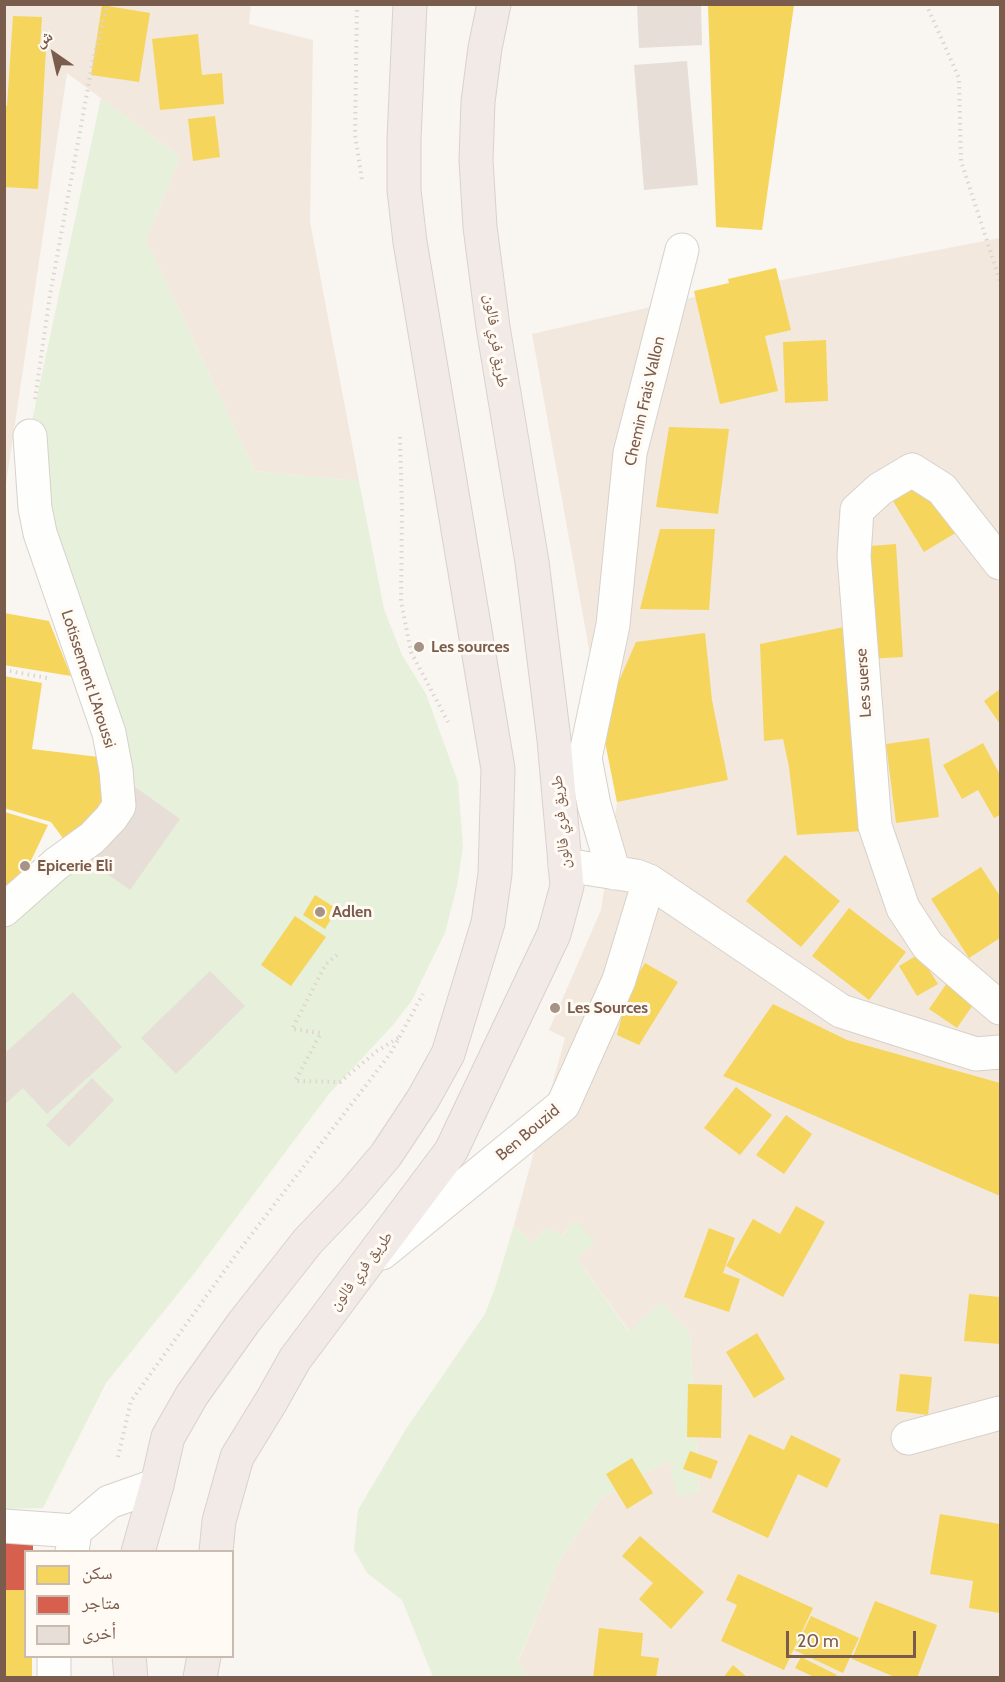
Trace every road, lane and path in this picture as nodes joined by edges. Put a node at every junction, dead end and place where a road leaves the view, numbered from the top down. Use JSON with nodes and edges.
{"nodes":[{"id":1,"x":108,"y":4,"type":"edge"},
{"id":2,"x":357,"y":4,"type":"edge"},
{"id":3,"x":410,"y":4,"type":"edge"},
{"id":4,"x":494,"y":4,"type":"edge"},
{"id":5,"x":926,"y":4,"type":"edge"},
{"id":6,"x":362,"y":182,"type":"dead end"},
{"id":7,"x":682,"y":250,"type":"dead end"},
{"id":8,"x":1000,"y":281,"type":"edge"},
{"id":9,"x":400,"y":427,"type":"dead end"},
{"id":10,"x":30,"y":436,"type":"joint"},
{"id":11,"x":1000,"y":563,"type":"edge"},
{"id":12,"x":4,"y":670,"type":"edge"},
{"id":13,"x":51,"y":679,"type":"dead end"},
{"id":14,"x":452,"y":732,"type":"dead end"},
{"id":15,"x":565,"y":866,"type":"junction"},
{"id":16,"x":614,"y":873,"type":"junction"},
{"id":17,"x":650,"y":881,"type":"junction"},
{"id":18,"x":4,"y":910,"type":"edge"},
{"id":19,"x":337,"y":955,"type":"dead end"},
{"id":20,"x":424,"y":991,"type":"dead end"},
{"id":21,"x":1000,"y":1008,"type":"edge"},
{"id":22,"x":399,"y":1038,"type":"junction"},
{"id":23,"x":1000,"y":1052,"type":"edge"},
{"id":24,"x":364,"y":1268,"type":"junction"},
{"id":25,"x":1000,"y":1413,"type":"edge"},
{"id":26,"x":908,"y":1438,"type":"dead end"},
{"id":27,"x":157,"y":1485,"type":"junction"},
{"id":28,"x":109,"y":1502,"type":"junction"},
{"id":29,"x":4,"y":1526,"type":"edge"},
{"id":30,"x":73,"y":1541,"type":"edge"},
{"id":31,"x":138,"y":1550,"type":"edge"},
{"id":32,"x":216,"y":1550,"type":"edge"},
{"id":33,"x":54,"y":1658,"type":"edge"},
{"id":34,"x":129,"y":1658,"type":"edge"},
{"id":35,"x":204,"y":1658,"type":"edge"},
{"id":36,"x":54,"y":1677,"type":"edge"},
{"id":37,"x":131,"y":1677,"type":"edge"},
{"id":38,"x":200,"y":1677,"type":"edge"}],
"edges":[{"from":1,"to":10,"type":"path"},
{"from":2,"to":6,"type":"path"},
{"from":3,"to":27,"type":"highway"},
{"from":4,"to":15,"type":"highway","name":"طريق فري فالون"},
{"from":5,"to":8,"type":"path"},
{"from":7,"to":16,"type":"street","name":"Chemin Frais Vallon"},
{"from":9,"to":14,"type":"path"},
{"from":10,"to":18,"type":"street","name":"Lotissement L'Aroussi"},
{"from":11,"to":21,"type":"street","name":"Les suerse"},
{"from":12,"to":13,"type":"path"},
{"from":15,"to":16,"type":"street"},
{"from":15,"to":24,"type":"highway","name":"طريق فري فالون"},
{"from":16,"to":17,"type":"street"},
{"from":17,"to":23,"type":"street"},
{"from":17,"to":24,"type":"street","name":"Ben Bouzid"},
{"from":19,"to":22,"type":"path"},
{"from":20,"to":22,"type":"path"},
{"from":22,"to":28,"type":"path"},
{"from":24,"to":32,"type":"highway","name":"طريق فري فالون"},
{"from":25,"to":26,"type":"street"},
{"from":27,"to":28,"type":"street"},
{"from":27,"to":31,"type":"highway"},
{"from":28,"to":30,"type":"street"},
{"from":29,"to":30,"type":"street"},
{"from":33,"to":36,"type":"street"},
{"from":34,"to":37,"type":"highway"},
{"from":35,"to":38,"type":"highway"}]}
